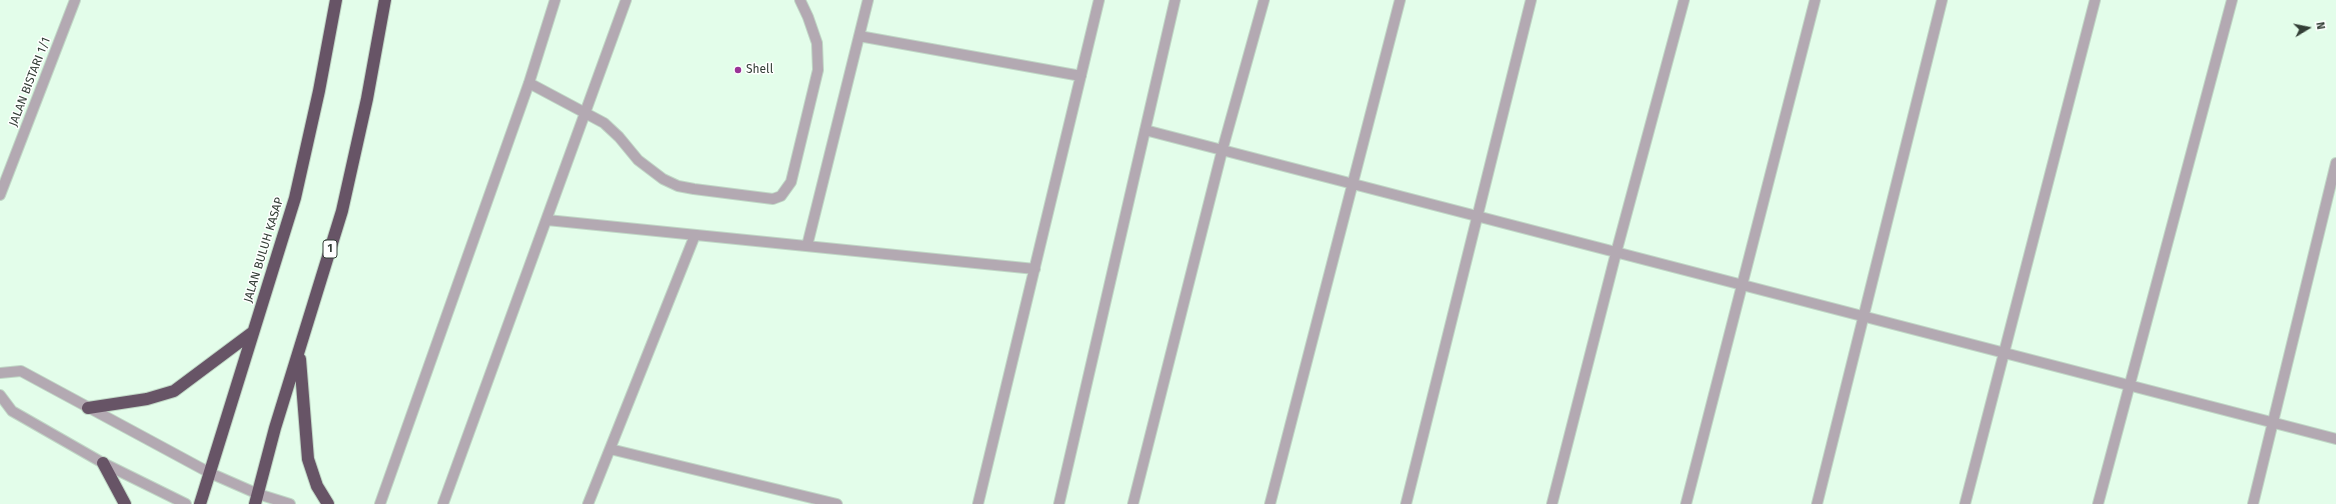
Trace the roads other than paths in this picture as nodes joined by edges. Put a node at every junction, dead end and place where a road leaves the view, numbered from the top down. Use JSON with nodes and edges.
{"nodes":[{"id":1,"x":75,"y":0,"type":"edge"},
{"id":2,"x":336,"y":0,"type":"edge"},
{"id":3,"x":385,"y":0,"type":"edge"},
{"id":4,"x":555,"y":0,"type":"edge"},
{"id":5,"x":626,"y":0,"type":"edge"},
{"id":6,"x":800,"y":0,"type":"edge"},
{"id":7,"x":868,"y":0,"type":"edge"},
{"id":8,"x":1099,"y":0,"type":"edge"},
{"id":9,"x":1175,"y":0,"type":"edge"},
{"id":10,"x":1264,"y":0,"type":"edge"},
{"id":11,"x":1400,"y":0,"type":"edge"},
{"id":12,"x":1531,"y":0,"type":"edge"},
{"id":13,"x":1684,"y":0,"type":"edge"},
{"id":14,"x":1815,"y":0,"type":"edge"},
{"id":15,"x":1942,"y":0,"type":"edge"},
{"id":16,"x":2095,"y":0,"type":"edge"},
{"id":17,"x":2232,"y":0,"type":"edge"},
{"id":18,"x":859,"y":36,"type":"junction"},
{"id":19,"x":1081,"y":76,"type":"junction"},
{"id":20,"x":529,"y":83,"type":"junction"},
{"id":21,"x":586,"y":112,"type":"junction"},
{"id":22,"x":1145,"y":130,"type":"junction"},
{"id":23,"x":1222,"y":151,"type":"junction"},
{"id":24,"x":2336,"y":163,"type":"edge"},
{"id":25,"x":1353,"y":184,"type":"junction"},
{"id":26,"x":0,"y":195,"type":"edge"},
{"id":27,"x":1477,"y":217,"type":"junction"},
{"id":28,"x":547,"y":220,"type":"junction"},
{"id":29,"x":695,"y":235,"type":"junction"},
{"id":30,"x":807,"y":246,"type":"junction"},
{"id":31,"x":1616,"y":253,"type":"junction"},
{"id":32,"x":1035,"y":269,"type":"junction"},
{"id":33,"x":1742,"y":286,"type":"junction"},
{"id":34,"x":1863,"y":317,"type":"junction"},
{"id":35,"x":253,"y":332,"type":"junction"},
{"id":36,"x":299,"y":348,"type":"junction"},
{"id":37,"x":2004,"y":353,"type":"junction"},
{"id":38,"x":0,"y":373,"type":"edge"},
{"id":39,"x":2130,"y":386,"type":"junction"},
{"id":40,"x":0,"y":395,"type":"edge"},
{"id":41,"x":88,"y":408,"type":"junction"},
{"id":42,"x":2273,"y":423,"type":"junction"},
{"id":43,"x":2336,"y":439,"type":"edge"},
{"id":44,"x":610,"y":449,"type":"junction"},
{"id":45,"x":103,"y":463,"type":"junction"},
{"id":46,"x":210,"y":473,"type":"junction"},
{"id":47,"x":256,"y":499,"type":"edge"},
{"id":48,"x":125,"y":504,"type":"edge"},
{"id":49,"x":186,"y":504,"type":"edge"},
{"id":50,"x":200,"y":504,"type":"edge"},
{"id":51,"x":290,"y":504,"type":"edge"},
{"id":52,"x":328,"y":504,"type":"edge"},
{"id":53,"x":380,"y":504,"type":"edge"},
{"id":54,"x":443,"y":504,"type":"edge"},
{"id":55,"x":588,"y":504,"type":"edge"},
{"id":56,"x":837,"y":504,"type":"edge"},
{"id":57,"x":978,"y":504,"type":"edge"},
{"id":58,"x":1059,"y":504,"type":"edge"},
{"id":59,"x":1132,"y":504,"type":"edge"},
{"id":60,"x":1270,"y":504,"type":"edge"},
{"id":61,"x":1406,"y":504,"type":"edge"},
{"id":62,"x":1552,"y":504,"type":"edge"},
{"id":63,"x":1686,"y":504,"type":"edge"},
{"id":64,"x":1817,"y":504,"type":"edge"},
{"id":65,"x":1965,"y":504,"type":"edge"},
{"id":66,"x":2098,"y":504,"type":"edge"},
{"id":67,"x":2253,"y":504,"type":"edge"}],
"edges":[{"from":1,"to":26,"type":"street","name":"JALAN BISTARI 1/1"},
{"from":2,"to":35,"type":"highway","name":"JALAN BULUH KASAP"},
{"from":3,"to":36,"type":"highway","number":"1"},
{"from":4,"to":20,"type":"street"},
{"from":5,"to":21,"type":"street"},
{"from":6,"to":21,"type":"street"},
{"from":7,"to":18,"type":"street"},
{"from":8,"to":19,"type":"street"},
{"from":9,"to":22,"type":"street"},
{"from":10,"to":23,"type":"street"},
{"from":11,"to":25,"type":"street"},
{"from":12,"to":27,"type":"street"},
{"from":13,"to":31,"type":"street"},
{"from":14,"to":33,"type":"street"},
{"from":15,"to":34,"type":"street"},
{"from":16,"to":37,"type":"street"},
{"from":17,"to":39,"type":"street"},
{"from":18,"to":19,"type":"street"},
{"from":18,"to":30,"type":"street"},
{"from":19,"to":32,"type":"street"},
{"from":20,"to":21,"type":"street"},
{"from":20,"to":53,"type":"street"},
{"from":21,"to":28,"type":"street"},
{"from":22,"to":23,"type":"street"},
{"from":22,"to":58,"type":"street"},
{"from":23,"to":25,"type":"street"},
{"from":23,"to":59,"type":"street"},
{"from":24,"to":42,"type":"street"},
{"from":25,"to":27,"type":"street"},
{"from":25,"to":60,"type":"street"},
{"from":27,"to":31,"type":"street"},
{"from":27,"to":61,"type":"street"},
{"from":28,"to":29,"type":"street"},
{"from":28,"to":54,"type":"street"},
{"from":29,"to":30,"type":"street"},
{"from":29,"to":44,"type":"street"},
{"from":30,"to":32,"type":"street"},
{"from":31,"to":33,"type":"street"},
{"from":31,"to":62,"type":"street"},
{"from":32,"to":57,"type":"street"},
{"from":33,"to":34,"type":"street"},
{"from":33,"to":63,"type":"street"},
{"from":34,"to":37,"type":"street"},
{"from":34,"to":64,"type":"street"},
{"from":35,"to":41,"type":"highway"},
{"from":35,"to":46,"type":"highway","name":"JALAN BULUH KASAP"},
{"from":36,"to":47,"type":"highway","number":"1"},
{"from":36,"to":52,"type":"highway"},
{"from":37,"to":39,"type":"street"},
{"from":37,"to":65,"type":"street"},
{"from":38,"to":41,"type":"street"},
{"from":39,"to":42,"type":"street"},
{"from":39,"to":66,"type":"street"},
{"from":40,"to":45,"type":"street"},
{"from":41,"to":46,"type":"street"},
{"from":42,"to":43,"type":"street"},
{"from":42,"to":67,"type":"street"},
{"from":44,"to":55,"type":"street"},
{"from":44,"to":56,"type":"street"},
{"from":45,"to":48,"type":"highway"},
{"from":45,"to":49,"type":"street"},
{"from":46,"to":47,"type":"street"},
{"from":46,"to":50,"type":"highway","name":"JALAN BULUH KASAP"},
{"from":47,"to":51,"type":"street"}]}
